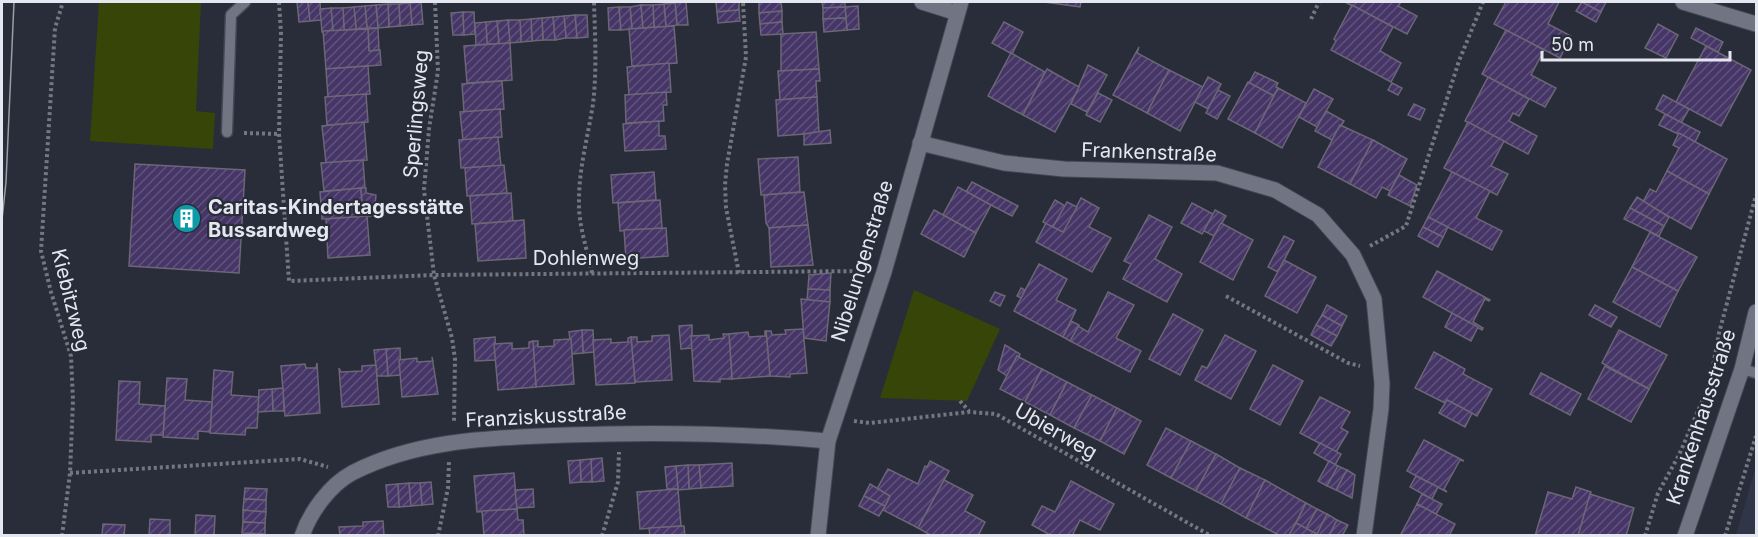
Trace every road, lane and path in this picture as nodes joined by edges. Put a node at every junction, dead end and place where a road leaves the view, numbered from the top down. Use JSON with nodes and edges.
{"nodes":[{"id":1,"x":63,"y":2,"type":"edge"},
{"id":2,"x":245,"y":2,"type":"edge"},
{"id":3,"x":279,"y":2,"type":"edge"},
{"id":4,"x":435,"y":2,"type":"edge"},
{"id":5,"x":594,"y":2,"type":"edge"},
{"id":6,"x":743,"y":2,"type":"edge"},
{"id":7,"x":922,"y":2,"type":"edge"},
{"id":8,"x":1318,"y":2,"type":"edge"},
{"id":9,"x":1483,"y":2,"type":"edge"},
{"id":10,"x":1683,"y":2,"type":"edge"},
{"id":11,"x":959,"y":7,"type":"edge"},
{"id":12,"x":1311,"y":19,"type":"dead end"},
{"id":13,"x":1756,"y":24,"type":"edge"},
{"id":14,"x":227,"y":132,"type":"joint"},
{"id":15,"x":279,"y":134,"type":"junction"},
{"id":16,"x":920,"y":143,"type":"junction"},
{"id":17,"x":1756,"y":195,"type":"edge"},
{"id":18,"x":1353,"y":255,"type":"junction"},
{"id":19,"x":884,"y":272,"type":"junction"},
{"id":20,"x":592,"y":273,"type":"junction"},
{"id":21,"x":739,"y":273,"type":"junction"},
{"id":22,"x":434,"y":275,"type":"junction"},
{"id":23,"x":1226,"y":296,"type":"dead end"},
{"id":24,"x":1756,"y":312,"type":"edge"},
{"id":25,"x":1381,"y":371,"type":"junction"},
{"id":26,"x":1749,"y":371,"type":"edge"},
{"id":27,"x":960,"y":401,"type":"dead end"},
{"id":28,"x":969,"y":411,"type":"junction"},
{"id":29,"x":835,"y":419,"type":"junction"},
{"id":30,"x":619,"y":433,"type":"junction"},
{"id":31,"x":1756,"y":435,"type":"edge"},
{"id":32,"x":454,"y":441,"type":"junction"},
{"id":33,"x":828,"y":441,"type":"junction"},
{"id":34,"x":69,"y":473,"type":"junction"},
{"id":35,"x":350,"y":474,"type":"junction"},
{"id":36,"x":62,"y":536,"type":"edge"},
{"id":37,"x":302,"y":536,"type":"edge"},
{"id":38,"x":438,"y":536,"type":"edge"},
{"id":39,"x":602,"y":536,"type":"edge"},
{"id":40,"x":819,"y":536,"type":"edge"},
{"id":41,"x":1211,"y":536,"type":"edge"},
{"id":42,"x":1364,"y":536,"type":"edge"},
{"id":43,"x":1645,"y":536,"type":"edge"},
{"id":44,"x":1685,"y":536,"type":"edge"},
{"id":45,"x":1725,"y":536,"type":"edge"}],
"edges":[{"from":1,"to":34,"type":"path","name":"Kiebitzweg"},
{"from":2,"to":14,"type":"lane"},
{"from":3,"to":15,"type":"path"},
{"from":4,"to":22,"type":"path","name":"Sperlingsweg"},
{"from":5,"to":20,"type":"path"},
{"from":6,"to":21,"type":"path"},
{"from":7,"to":11,"type":"street"},
{"from":8,"to":12,"type":"path"},
{"from":9,"to":18,"type":"path"},
{"from":10,"to":13,"type":"street"},
{"from":11,"to":16,"type":"street","name":"Nibelungenstraße"},
{"from":14,"to":15,"type":"path"},
{"from":15,"to":22,"type":"path","name":"Dohlenweg"},
{"from":16,"to":18,"type":"street","name":"Frankenstraße"},
{"from":16,"to":19,"type":"street","name":"Nibelungenstraße"},
{"from":17,"to":43,"type":"path"},
{"from":18,"to":25,"type":"street","name":"Frankenstraße"},
{"from":19,"to":21,"type":"path","name":"Dohlenweg"},
{"from":19,"to":29,"type":"street","name":"Nibelungenstraße"},
{"from":20,"to":21,"type":"path","name":"Dohlenweg"},
{"from":20,"to":22,"type":"path","name":"Dohlenweg"},
{"from":22,"to":32,"type":"path","name":"Sperlingsweg"},
{"from":23,"to":25,"type":"path"},
{"from":24,"to":26,"type":"street","name":"Krankenhausstraße"},
{"from":25,"to":42,"type":"street","name":"Frankenstraße"},
{"from":26,"to":44,"type":"street","name":"Krankenhausstraße"},
{"from":27,"to":28,"type":"path"},
{"from":28,"to":29,"type":"path","name":"Ubierweg"},
{"from":28,"to":41,"type":"path","name":"Ubierweg"},
{"from":29,"to":33,"type":"street","name":"Nibelungenstraße"},
{"from":30,"to":32,"type":"street","name":"Franziskusstraße"},
{"from":30,"to":33,"type":"street","name":"Franziskusstraße"},
{"from":30,"to":39,"type":"path"},
{"from":31,"to":45,"type":"path"},
{"from":32,"to":35,"type":"street","name":"Franziskusstraße"},
{"from":32,"to":38,"type":"path","name":"Sperlingsweg"},
{"from":33,"to":40,"type":"street","name":"Nibelungenstraße"},
{"from":34,"to":35,"type":"path"},
{"from":34,"to":36,"type":"path","name":"Kiebitzweg"},
{"from":35,"to":37,"type":"street","name":"Franziskusstraße"}]}
